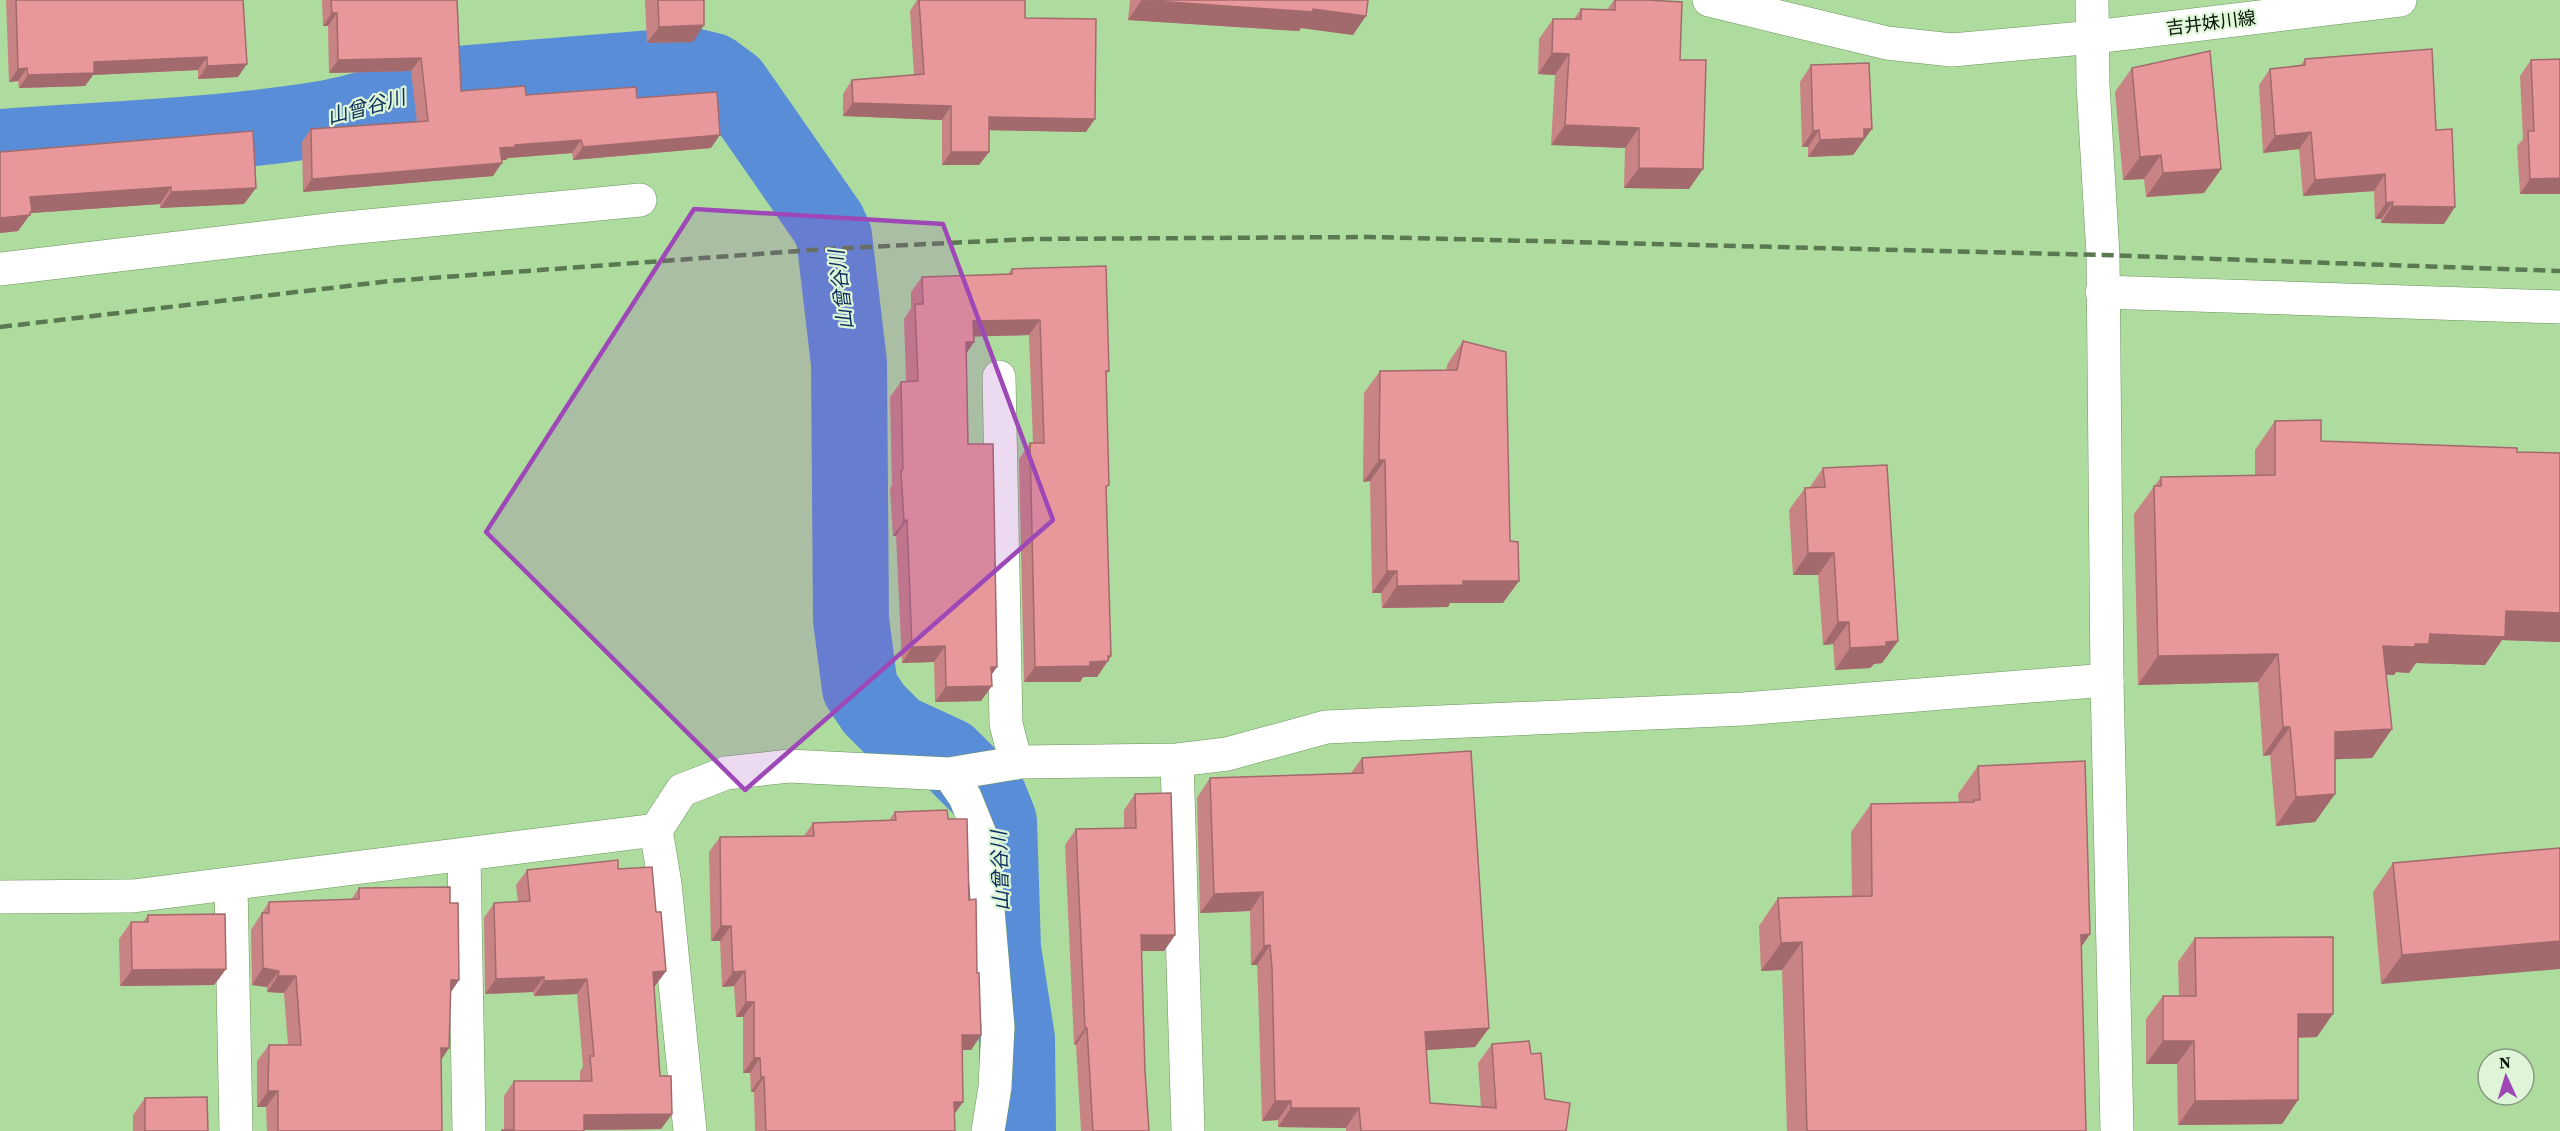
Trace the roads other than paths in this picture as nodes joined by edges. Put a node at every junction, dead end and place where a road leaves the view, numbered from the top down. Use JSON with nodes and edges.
{"nodes":[{"id":1,"x":1709,"y":0,"type":"edge"},
{"id":2,"x":2092,"y":0,"type":"edge"},
{"id":3,"x":2400,"y":0,"type":"edge"},
{"id":4,"x":2094,"y":37,"type":"junction"},
{"id":5,"x":640,"y":200,"type":"dead end"},
{"id":6,"x":0,"y":269,"type":"edge"},
{"id":7,"x":2102,"y":292,"type":"junction"},
{"id":8,"x":2560,"y":307,"type":"edge"},
{"id":9,"x":999,"y":378,"type":"dead end"},
{"id":10,"x":2107,"y":680,"type":"junction"},
{"id":11,"x":1177,"y":760,"type":"junction"},
{"id":12,"x":1005,"y":765,"type":"junction"},
{"id":13,"x":955,"y":773,"type":"junction"},
{"id":14,"x":656,"y":830,"type":"junction"},
{"id":15,"x":464,"y":855,"type":"junction"},
{"id":16,"x":231,"y":885,"type":"junction"},
{"id":17,"x":0,"y":897,"type":"edge"},
{"id":18,"x":236,"y":1131,"type":"edge"},
{"id":19,"x":469,"y":1131,"type":"edge"},
{"id":20,"x":690,"y":1131,"type":"edge"},
{"id":21,"x":988,"y":1131,"type":"edge"},
{"id":22,"x":1188,"y":1131,"type":"edge"},
{"id":23,"x":2117,"y":1131,"type":"edge"}],
"edges":[{"from":1,"to":4,"type":"street","name":"吉井妹川線"},
{"from":2,"to":4,"type":"street"},
{"from":3,"to":4,"type":"street","name":"吉井妹川線"},
{"from":4,"to":7,"type":"street"},
{"from":5,"to":6,"type":"street"},
{"from":7,"to":8,"type":"street"},
{"from":7,"to":10,"type":"street"},
{"from":9,"to":12,"type":"street"},
{"from":10,"to":11,"type":"street"},
{"from":10,"to":23,"type":"street"},
{"from":11,"to":12,"type":"street"},
{"from":11,"to":22,"type":"street"},
{"from":12,"to":13,"type":"street"},
{"from":13,"to":14,"type":"street"},
{"from":13,"to":21,"type":"street"},
{"from":14,"to":15,"type":"street"},
{"from":14,"to":20,"type":"street"},
{"from":15,"to":16,"type":"street"},
{"from":15,"to":19,"type":"street"},
{"from":16,"to":17,"type":"street"},
{"from":16,"to":18,"type":"street"}]}
